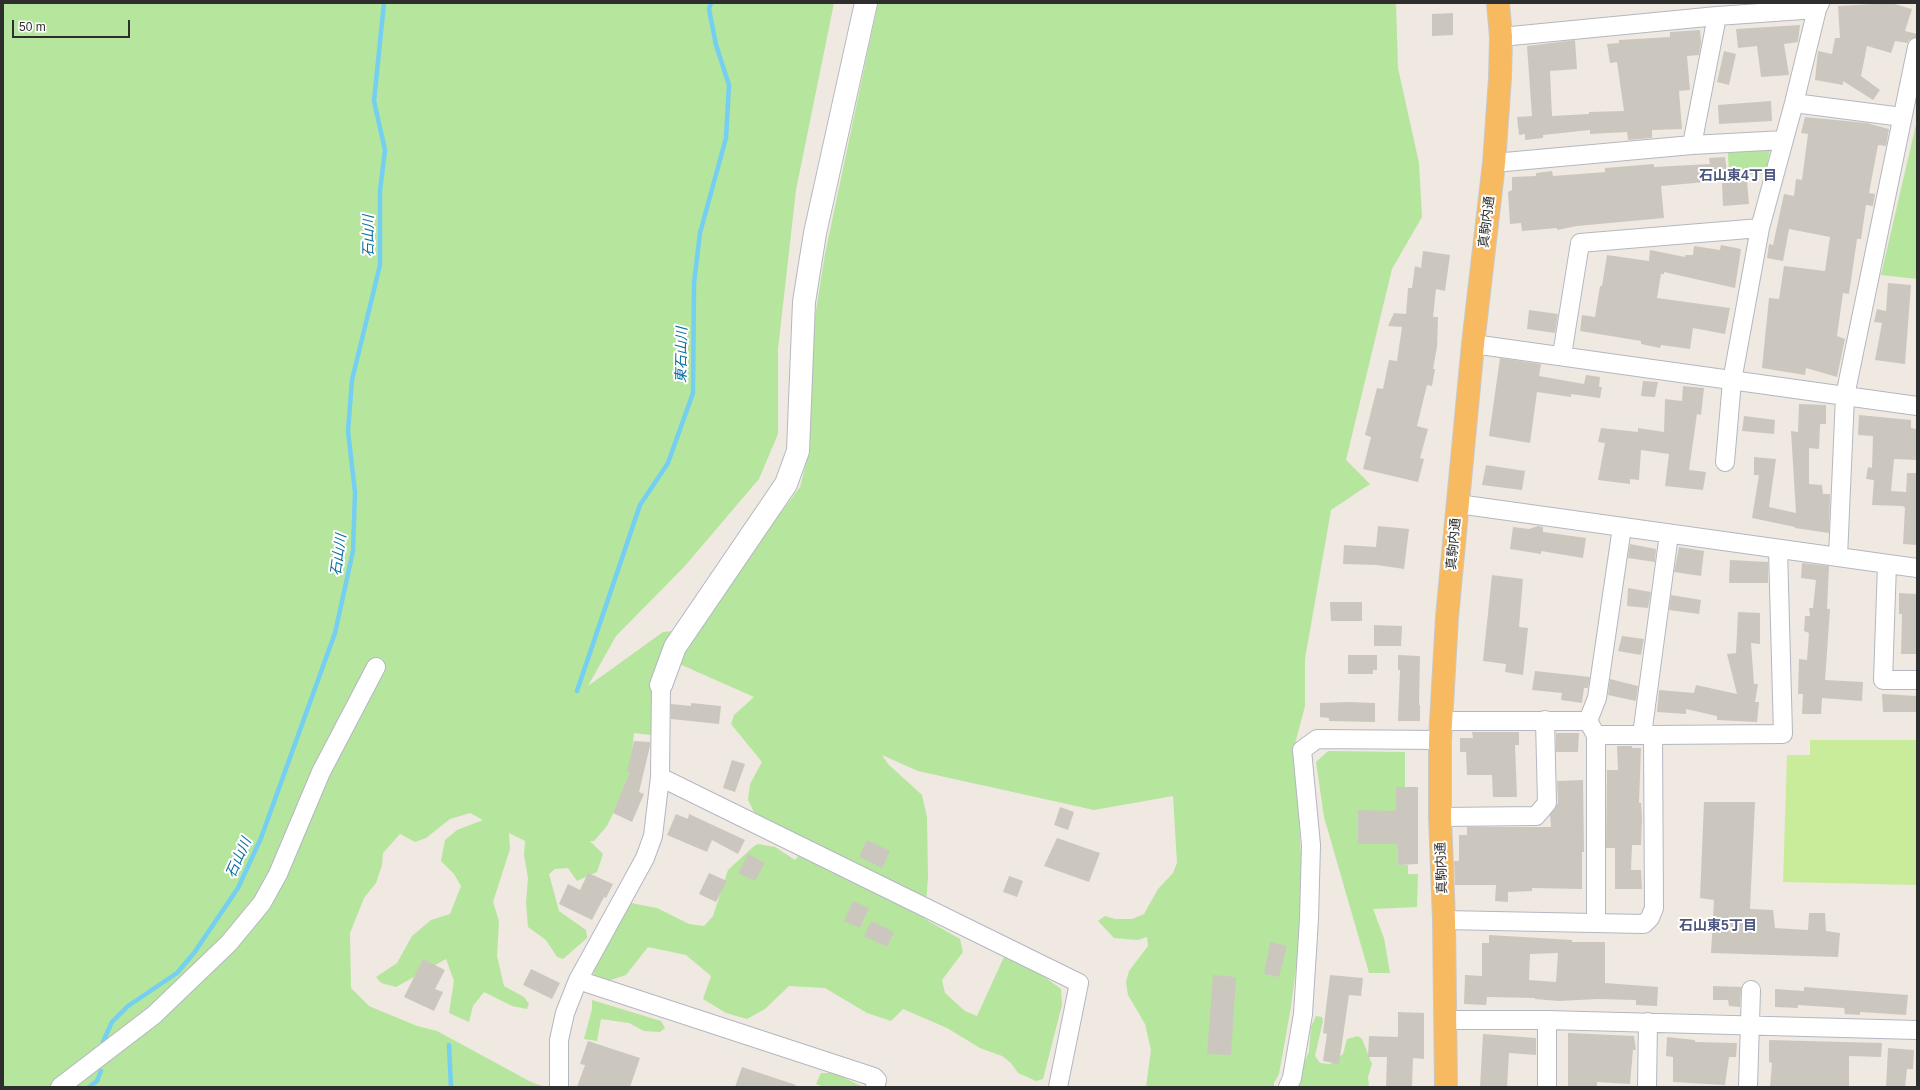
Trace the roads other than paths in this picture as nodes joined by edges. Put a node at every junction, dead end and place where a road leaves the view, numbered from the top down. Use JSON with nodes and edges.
{"nodes":[{"id":1,"x":866,"y":3,"type":"edge"},
{"id":2,"x":1498,"y":3,"type":"edge"},
{"id":3,"x":1819,"y":6,"type":"edge"},
{"id":4,"x":1717,"y":16,"type":"junction"},
{"id":5,"x":1501,"y":37,"type":"junction"},
{"id":6,"x":1917,"y":47,"type":"edge"},
{"id":7,"x":1794,"y":103,"type":"junction"},
{"id":8,"x":1902,"y":117,"type":"junction"},
{"id":9,"x":1784,"y":140,"type":"junction"},
{"id":10,"x":1692,"y":146,"type":"junction"},
{"id":11,"x":1494,"y":163,"type":"junction"},
{"id":12,"x":1760,"y":228,"type":"junction"},
{"id":13,"x":1473,"y":344,"type":"junction"},
{"id":14,"x":1562,"y":355,"type":"junction"},
{"id":15,"x":1732,"y":380,"type":"junction"},
{"id":16,"x":1845,"y":396,"type":"junction"},
{"id":17,"x":1917,"y":406,"type":"edge"},
{"id":18,"x":1725,"y":462,"type":"dead end"},
{"id":19,"x":1458,"y":504,"type":"junction"},
{"id":20,"x":1622,"y":527,"type":"junction"},
{"id":21,"x":1669,"y":534,"type":"junction"},
{"id":22,"x":1778,"y":549,"type":"junction"},
{"id":23,"x":1838,"y":557,"type":"junction"},
{"id":24,"x":1887,"y":564,"type":"junction"},
{"id":25,"x":1917,"y":568,"type":"edge"},
{"id":26,"x":376,"y":667,"type":"dead end"},
{"id":27,"x":1917,"y":680,"type":"edge"},
{"id":28,"x":661,"y":685,"type":"joint"},
{"id":29,"x":1545,"y":720,"type":"junction"},
{"id":30,"x":1592,"y":728,"type":"junction"},
{"id":31,"x":1440,"y":730,"type":"junction"},
{"id":32,"x":1647,"y":735,"type":"junction"},
{"id":33,"x":660,"y":777,"type":"junction"},
{"id":34,"x":1440,"y":817,"type":"junction"},
{"id":35,"x":1444,"y":920,"type":"junction"},
{"id":36,"x":1596,"y":923,"type":"junction"},
{"id":37,"x":578,"y":980,"type":"junction"},
{"id":38,"x":1751,"y":990,"type":"dead end"},
{"id":39,"x":1445,"y":1020,"type":"junction"},
{"id":40,"x":1547,"y":1020,"type":"junction"},
{"id":41,"x":1648,"y":1022,"type":"junction"},
{"id":42,"x":1750,"y":1025,"type":"junction"},
{"id":43,"x":1917,"y":1030,"type":"edge"},
{"id":44,"x":60,"y":1087,"type":"edge"},
{"id":45,"x":558,"y":1087,"type":"edge"},
{"id":46,"x":875,"y":1087,"type":"edge"},
{"id":47,"x":1058,"y":1087,"type":"edge"},
{"id":48,"x":1288,"y":1087,"type":"edge"},
{"id":49,"x":1446,"y":1087,"type":"edge"},
{"id":50,"x":1547,"y":1087,"type":"edge"},
{"id":51,"x":1647,"y":1087,"type":"edge"},
{"id":52,"x":1748,"y":1087,"type":"edge"}],
"edges":[{"from":1,"to":28,"type":"street"},
{"from":2,"to":5,"type":"highway","name":"真駒内通"},
{"from":3,"to":4,"type":"street"},
{"from":3,"to":7,"type":"street"},
{"from":4,"to":5,"type":"street"},
{"from":4,"to":10,"type":"street"},
{"from":5,"to":11,"type":"highway","name":"真駒内通"},
{"from":6,"to":8,"type":"street"},
{"from":7,"to":8,"type":"street"},
{"from":7,"to":9,"type":"street"},
{"from":8,"to":16,"type":"street"},
{"from":9,"to":10,"type":"street"},
{"from":9,"to":12,"type":"street"},
{"from":10,"to":11,"type":"street"},
{"from":11,"to":13,"type":"highway","name":"真駒内通"},
{"from":12,"to":14,"type":"street"},
{"from":12,"to":15,"type":"street"},
{"from":13,"to":14,"type":"street"},
{"from":13,"to":19,"type":"highway","name":"真駒内通"},
{"from":14,"to":15,"type":"street"},
{"from":15,"to":16,"type":"street"},
{"from":15,"to":18,"type":"street"},
{"from":16,"to":17,"type":"street"},
{"from":16,"to":23,"type":"street"},
{"from":19,"to":20,"type":"street"},
{"from":19,"to":31,"type":"highway","name":"真駒内通"},
{"from":20,"to":21,"type":"street"},
{"from":20,"to":30,"type":"street"},
{"from":21,"to":22,"type":"street"},
{"from":21,"to":32,"type":"street"},
{"from":22,"to":23,"type":"street"},
{"from":22,"to":32,"type":"street"},
{"from":23,"to":24,"type":"street"},
{"from":24,"to":25,"type":"street"},
{"from":24,"to":27,"type":"street"},
{"from":26,"to":44,"type":"street"},
{"from":28,"to":33,"type":"street"},
{"from":29,"to":30,"type":"street"},
{"from":29,"to":31,"type":"street"},
{"from":29,"to":34,"type":"street"},
{"from":30,"to":32,"type":"street"},
{"from":30,"to":36,"type":"street"},
{"from":31,"to":34,"type":"highway","name":"真駒内通"},
{"from":31,"to":48,"type":"street"},
{"from":32,"to":36,"type":"street"},
{"from":33,"to":37,"type":"street"},
{"from":33,"to":47,"type":"street"},
{"from":34,"to":35,"type":"highway","name":"真駒内通"},
{"from":35,"to":36,"type":"street"},
{"from":35,"to":39,"type":"highway","name":"真駒内通"},
{"from":37,"to":45,"type":"street"},
{"from":37,"to":46,"type":"street"},
{"from":38,"to":42,"type":"street"},
{"from":39,"to":40,"type":"street"},
{"from":39,"to":49,"type":"highway","name":"真駒内通"},
{"from":40,"to":41,"type":"street"},
{"from":40,"to":50,"type":"street"},
{"from":41,"to":42,"type":"street"},
{"from":41,"to":51,"type":"street"},
{"from":42,"to":43,"type":"street"},
{"from":42,"to":52,"type":"street"}]}
